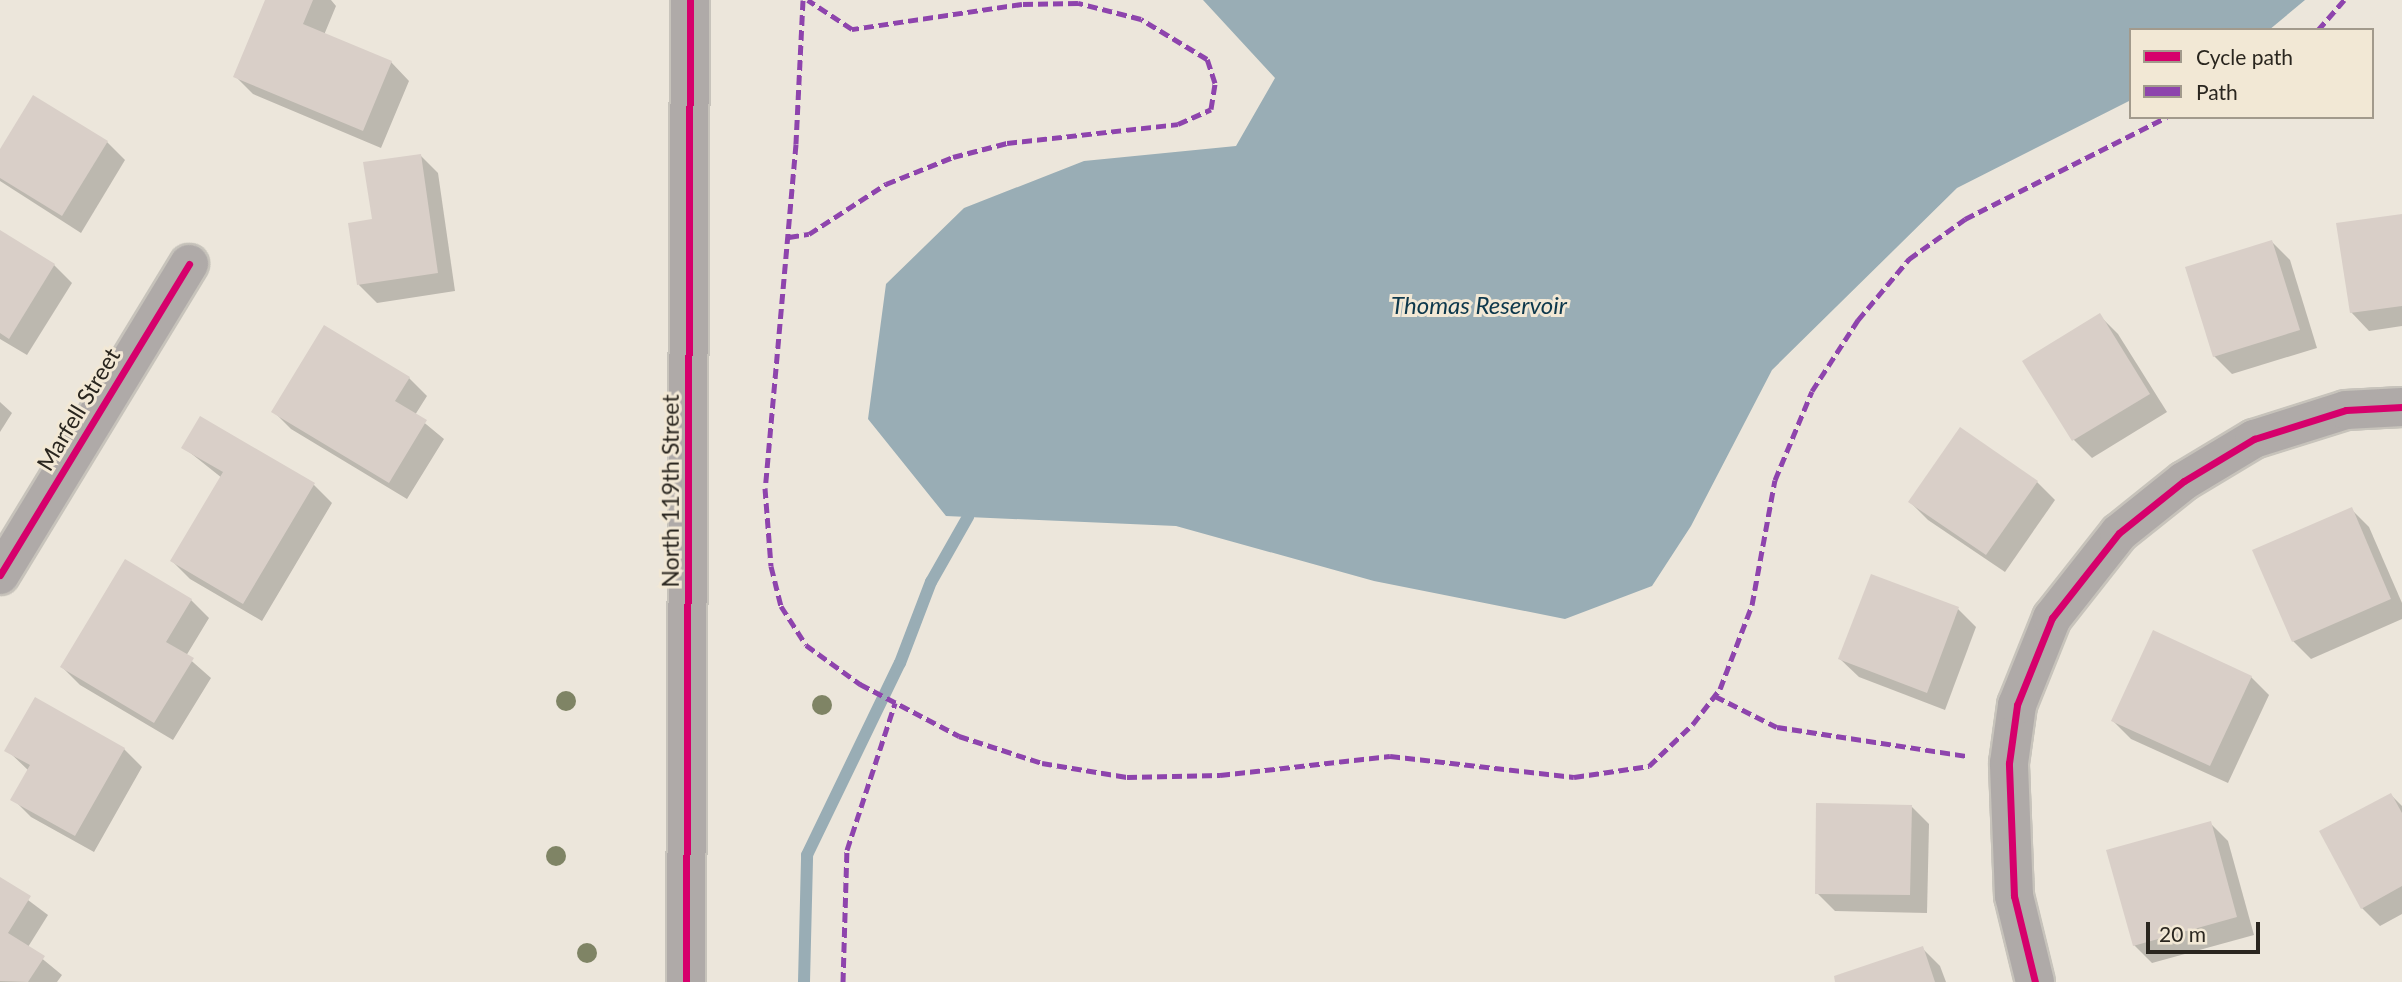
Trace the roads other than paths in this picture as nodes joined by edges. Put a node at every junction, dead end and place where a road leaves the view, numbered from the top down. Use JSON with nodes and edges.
{"nodes":[{"id":1,"x":690,"y":0,"type":"edge"},
{"id":2,"x":189,"y":264,"type":"dead end"},
{"id":3,"x":2402,"y":407,"type":"edge"},
{"id":4,"x":0,"y":575,"type":"edge"},
{"id":5,"x":686,"y":982,"type":"edge"},
{"id":6,"x":2035,"y":982,"type":"edge"}],
"edges":[{"from":1,"to":5,"type":"street","name":"North 119th Street"},
{"from":2,"to":4,"type":"street","name":"Marfell Street"},
{"from":3,"to":6,"type":"street"}]}
